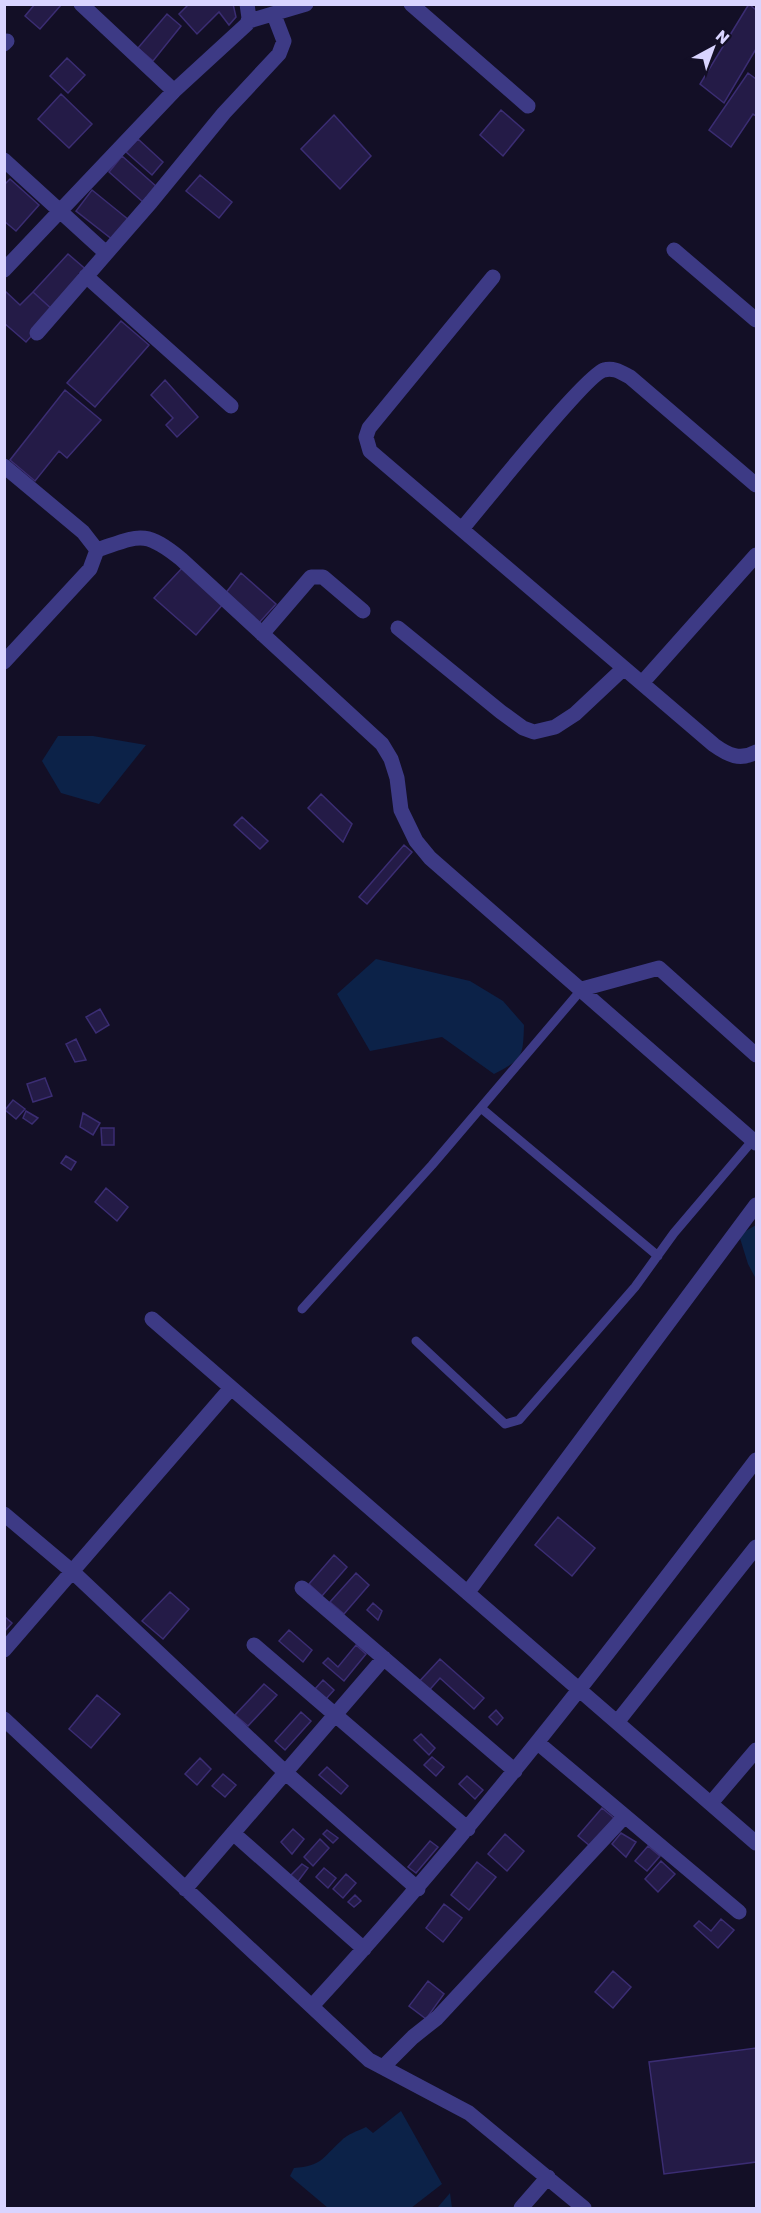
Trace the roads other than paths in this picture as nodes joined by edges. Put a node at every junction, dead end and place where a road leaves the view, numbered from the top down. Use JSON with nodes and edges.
{"nodes":[{"id":1,"x":81,"y":4,"type":"edge"},
{"id":2,"x":246,"y":4,"type":"edge"},
{"id":3,"x":306,"y":4,"type":"edge"},
{"id":4,"x":411,"y":4,"type":"edge"},
{"id":5,"x":274,"y":15,"type":"junction"},
{"id":6,"x":249,"y":21,"type":"junction"},
{"id":7,"x":174,"y":91,"type":"junction"},
{"id":8,"x":528,"y":106,"type":"dead end"},
{"id":9,"x":4,"y":160,"type":"edge"},
{"id":10,"x":59,"y":210,"type":"junction"},
{"id":11,"x":674,"y":250,"type":"dead end"},
{"id":12,"x":106,"y":253,"type":"junction"},
{"id":13,"x":4,"y":270,"type":"edge"},
{"id":14,"x":86,"y":276,"type":"junction"},
{"id":15,"x":493,"y":277,"type":"dead end"},
{"id":16,"x":756,"y":320,"type":"edge"},
{"id":17,"x":38,"y":333,"type":"dead end"},
{"id":18,"x":231,"y":406,"type":"dead end"},
{"id":19,"x":5,"y":467,"type":"edge"},
{"id":20,"x":756,"y":485,"type":"edge"},
{"id":21,"x":462,"y":529,"type":"junction"},
{"id":22,"x":97,"y":550,"type":"junction"},
{"id":23,"x":756,"y":555,"type":"edge"},
{"id":24,"x":363,"y":611,"type":"dead end"},
{"id":25,"x":398,"y":628,"type":"dead end"},
{"id":26,"x":262,"y":634,"type":"junction"},
{"id":27,"x":4,"y":662,"type":"edge"},
{"id":28,"x":624,"y":668,"type":"junction"},
{"id":29,"x":642,"y":683,"type":"junction"},
{"id":30,"x":756,"y":752,"type":"edge"},
{"id":31,"x":582,"y":989,"type":"junction"},
{"id":32,"x":756,"y":1055,"type":"edge"},
{"id":33,"x":481,"y":1108,"type":"junction"},
{"id":34,"x":755,"y":1141,"type":"edge"},
{"id":35,"x":756,"y":1204,"type":"edge"},
{"id":36,"x":658,"y":1256,"type":"junction"},
{"id":37,"x":302,"y":1309,"type":"dead end"},
{"id":38,"x":152,"y":1319,"type":"dead end"},
{"id":39,"x":416,"y":1341,"type":"dead end"},
{"id":40,"x":231,"y":1388,"type":"junction"},
{"id":41,"x":756,"y":1460,"type":"edge"},
{"id":42,"x":4,"y":1514,"type":"edge"},
{"id":43,"x":756,"y":1546,"type":"edge"},
{"id":44,"x":74,"y":1573,"type":"junction"},
{"id":45,"x":302,"y":1588,"type":"dead end"},
{"id":46,"x":468,"y":1592,"type":"junction"},
{"id":47,"x":254,"y":1645,"type":"dead end"},
{"id":48,"x":4,"y":1650,"type":"edge"},
{"id":49,"x":384,"y":1658,"type":"junction"},
{"id":50,"x":582,"y":1690,"type":"junction"},
{"id":51,"x":334,"y":1716,"type":"junction"},
{"id":52,"x":4,"y":1719,"type":"edge"},
{"id":53,"x":618,"y":1720,"type":"junction"},
{"id":54,"x":538,"y":1743,"type":"junction"},
{"id":55,"x":756,"y":1750,"type":"edge"},
{"id":56,"x":515,"y":1771,"type":"junction"},
{"id":57,"x":286,"y":1773,"type":"junction"},
{"id":58,"x":711,"y":1803,"type":"junction"},
{"id":59,"x":625,"y":1816,"type":"junction"},
{"id":60,"x":468,"y":1828,"type":"junction"},
{"id":61,"x":233,"y":1833,"type":"junction"},
{"id":62,"x":756,"y":1843,"type":"edge"},
{"id":63,"x":185,"y":1889,"type":"junction"},
{"id":64,"x":418,"y":1889,"type":"junction"},
{"id":65,"x":739,"y":1912,"type":"dead end"},
{"id":66,"x":364,"y":1949,"type":"junction"},
{"id":67,"x":312,"y":2006,"type":"junction"},
{"id":68,"x":383,"y":2067,"type":"junction"},
{"id":69,"x":548,"y":2177,"type":"junction"},
{"id":70,"x":521,"y":2208,"type":"edge"},
{"id":71,"x":584,"y":2208,"type":"edge"}],
"edges":[{"from":1,"to":7,"type":"street"},
{"from":2,"to":6,"type":"street"},
{"from":3,"to":5,"type":"street"},
{"from":4,"to":8,"type":"street"},
{"from":5,"to":6,"type":"street"},
{"from":5,"to":12,"type":"street"},
{"from":6,"to":7,"type":"street"},
{"from":7,"to":10,"type":"street"},
{"from":9,"to":10,"type":"street"},
{"from":10,"to":12,"type":"street"},
{"from":10,"to":13,"type":"street"},
{"from":11,"to":16,"type":"street"},
{"from":12,"to":14,"type":"street"},
{"from":14,"to":17,"type":"street"},
{"from":14,"to":18,"type":"street"},
{"from":15,"to":21,"type":"street"},
{"from":19,"to":22,"type":"street"},
{"from":20,"to":21,"type":"street"},
{"from":21,"to":28,"type":"street"},
{"from":22,"to":26,"type":"street"},
{"from":22,"to":27,"type":"street"},
{"from":23,"to":29,"type":"street"},
{"from":24,"to":26,"type":"street"},
{"from":25,"to":28,"type":"street"},
{"from":26,"to":31,"type":"street"},
{"from":28,"to":29,"type":"street"},
{"from":29,"to":30,"type":"street"},
{"from":31,"to":32,"type":"street"},
{"from":31,"to":33,"type":"lane"},
{"from":31,"to":34,"type":"street"},
{"from":33,"to":36,"type":"lane"},
{"from":33,"to":37,"type":"lane"},
{"from":34,"to":36,"type":"lane"},
{"from":35,"to":46,"type":"street"},
{"from":36,"to":39,"type":"lane"},
{"from":38,"to":40,"type":"street"},
{"from":40,"to":44,"type":"street"},
{"from":40,"to":46,"type":"street"},
{"from":41,"to":50,"type":"street"},
{"from":42,"to":44,"type":"street"},
{"from":43,"to":53,"type":"street"},
{"from":44,"to":48,"type":"street"},
{"from":44,"to":57,"type":"street"},
{"from":45,"to":49,"type":"street"},
{"from":46,"to":50,"type":"street"},
{"from":47,"to":51,"type":"street"},
{"from":49,"to":51,"type":"street"},
{"from":49,"to":56,"type":"street"},
{"from":50,"to":53,"type":"street"},
{"from":50,"to":54,"type":"street"},
{"from":51,"to":57,"type":"street"},
{"from":51,"to":60,"type":"street"},
{"from":52,"to":63,"type":"street"},
{"from":53,"to":58,"type":"street"},
{"from":54,"to":56,"type":"street"},
{"from":54,"to":59,"type":"street"},
{"from":55,"to":58,"type":"street"},
{"from":56,"to":60,"type":"street"},
{"from":57,"to":61,"type":"street"},
{"from":57,"to":64,"type":"street"},
{"from":58,"to":62,"type":"street"},
{"from":59,"to":65,"type":"street"},
{"from":59,"to":68,"type":"street"},
{"from":60,"to":64,"type":"street"},
{"from":61,"to":63,"type":"street"},
{"from":61,"to":66,"type":"street"},
{"from":63,"to":67,"type":"street"},
{"from":64,"to":66,"type":"street"},
{"from":66,"to":67,"type":"street"},
{"from":67,"to":68,"type":"street"},
{"from":68,"to":69,"type":"street"},
{"from":69,"to":70,"type":"street"},
{"from":69,"to":71,"type":"street"}]}
